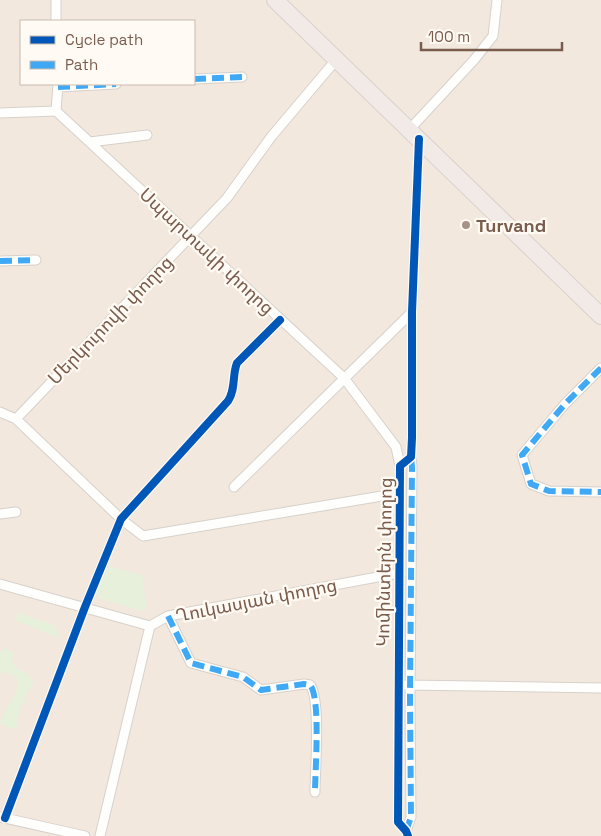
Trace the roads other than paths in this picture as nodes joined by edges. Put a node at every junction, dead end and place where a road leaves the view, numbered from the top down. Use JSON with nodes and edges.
{"nodes":[{"id":1,"x":56,"y":0,"type":"edge"},
{"id":2,"x":275,"y":0,"type":"edge"},
{"id":3,"x":497,"y":0,"type":"edge"},
{"id":4,"x":56,"y":20,"type":"edge"},
{"id":5,"x":336,"y":60,"type":"junction"},
{"id":6,"x":242,"y":77,"type":"dead end"},
{"id":7,"x":195,"y":80,"type":"edge"},
{"id":8,"x":58,"y":85,"type":"edge"},
{"id":9,"x":56,"y":111,"type":"junction"},
{"id":10,"x":0,"y":113,"type":"edge"},
{"id":11,"x":414,"y":134,"type":"junction"},
{"id":12,"x":147,"y":135,"type":"dead end"},
{"id":13,"x":90,"y":142,"type":"junction"},
{"id":14,"x":191,"y":235,"type":"junction"},
{"id":15,"x":36,"y":260,"type":"dead end"},
{"id":16,"x":0,"y":261,"type":"edge"},
{"id":17,"x":412,"y":312,"type":"junction"},
{"id":18,"x":601,"y":316,"type":"edge"},
{"id":19,"x":280,"y":320,"type":"junction"},
{"id":20,"x":601,"y":368,"type":"edge"},
{"id":21,"x":344,"y":378,"type":"junction"},
{"id":22,"x":0,"y":412,"type":"edge"},
{"id":23,"x":16,"y":419,"type":"junction"},
{"id":24,"x":411,"y":457,"type":"junction"},
{"id":25,"x":400,"y":466,"type":"junction"},
{"id":26,"x":234,"y":487,"type":"dead end"},
{"id":27,"x":400,"y":492,"type":"junction"},
{"id":28,"x":601,"y":492,"type":"edge"},
{"id":29,"x":16,"y":512,"type":"dead end"},
{"id":30,"x":0,"y":514,"type":"edge"},
{"id":31,"x":121,"y":519,"type":"junction"},
{"id":32,"x":399,"y":573,"type":"junction"},
{"id":33,"x":0,"y":584,"type":"edge"},
{"id":34,"x":85,"y":607,"type":"junction"},
{"id":35,"x":168,"y":616,"type":"junction"},
{"id":36,"x":150,"y":626,"type":"junction"},
{"id":37,"x":398,"y":685,"type":"junction"},
{"id":38,"x":410,"y":685,"type":"junction"},
{"id":39,"x":601,"y":688,"type":"edge"},
{"id":40,"x":315,"y":792,"type":"dead end"},
{"id":41,"x":3,"y":817,"type":"edge"},
{"id":42,"x":407,"y":833,"type":"edge"},
{"id":43,"x":85,"y":836,"type":"edge"},
{"id":44,"x":100,"y":836,"type":"edge"}],
"edges":[{"from":1,"to":4,"type":"street"},
{"from":2,"to":5,"type":"highway"},
{"from":3,"to":11,"type":"street"},
{"from":5,"to":11,"type":"highway"},
{"from":5,"to":14,"type":"street","name":"Մերկուրովի փողոց"},
{"from":6,"to":7,"type":"street"},
{"from":8,"to":9,"type":"street"},
{"from":9,"to":10,"type":"street"},
{"from":9,"to":13,"type":"street","name":"Սպարտակի փողոց"},
{"from":11,"to":17,"type":"street","name":"Կոմինտերն փողոց"},
{"from":11,"to":18,"type":"highway"},
{"from":12,"to":13,"type":"street"},
{"from":13,"to":14,"type":"street","name":"Սպարտակի փողոց"},
{"from":14,"to":19,"type":"street","name":"Սպարտակի փողոց"},
{"from":14,"to":23,"type":"street","name":"Մերկուրովի փողոց"},
{"from":15,"to":16,"type":"street"},
{"from":17,"to":21,"type":"street"},
{"from":17,"to":24,"type":"street","name":"Կոմինտերն փողոց"},
{"from":19,"to":21,"type":"street","name":"Սպարտակի փողոց"},
{"from":19,"to":31,"type":"street"},
{"from":20,"to":28,"type":"street"},
{"from":21,"to":25,"type":"street","name":"Սպարտակի փողոց"},
{"from":21,"to":26,"type":"street"},
{"from":22,"to":23,"type":"street"},
{"from":23,"to":31,"type":"street"},
{"from":24,"to":25,"type":"street","name":"Կոմինտերն փողոց"},
{"from":24,"to":38,"type":"street"},
{"from":25,"to":27,"type":"street","name":"Կոմինտերն փողոց"},
{"from":27,"to":31,"type":"street"},
{"from":27,"to":32,"type":"street","name":"Կոմինտերն փողոց"},
{"from":29,"to":30,"type":"street"},
{"from":31,"to":34,"type":"street"},
{"from":32,"to":35,"type":"street","name":"Ղուկասյան փողոց"},
{"from":32,"to":37,"type":"street","name":"Կոմինտերն փողոց"},
{"from":33,"to":34,"type":"street"},
{"from":34,"to":36,"type":"street"},
{"from":34,"to":41,"type":"street"},
{"from":35,"to":36,"type":"street","name":"Ղուկասյան փողոց"},
{"from":35,"to":40,"type":"street"},
{"from":36,"to":44,"type":"street"},
{"from":37,"to":38,"type":"street"},
{"from":37,"to":42,"type":"street","name":"Կոմինտերն փողոց"},
{"from":38,"to":39,"type":"street"},
{"from":38,"to":42,"type":"street"},
{"from":41,"to":43,"type":"street"}]}
